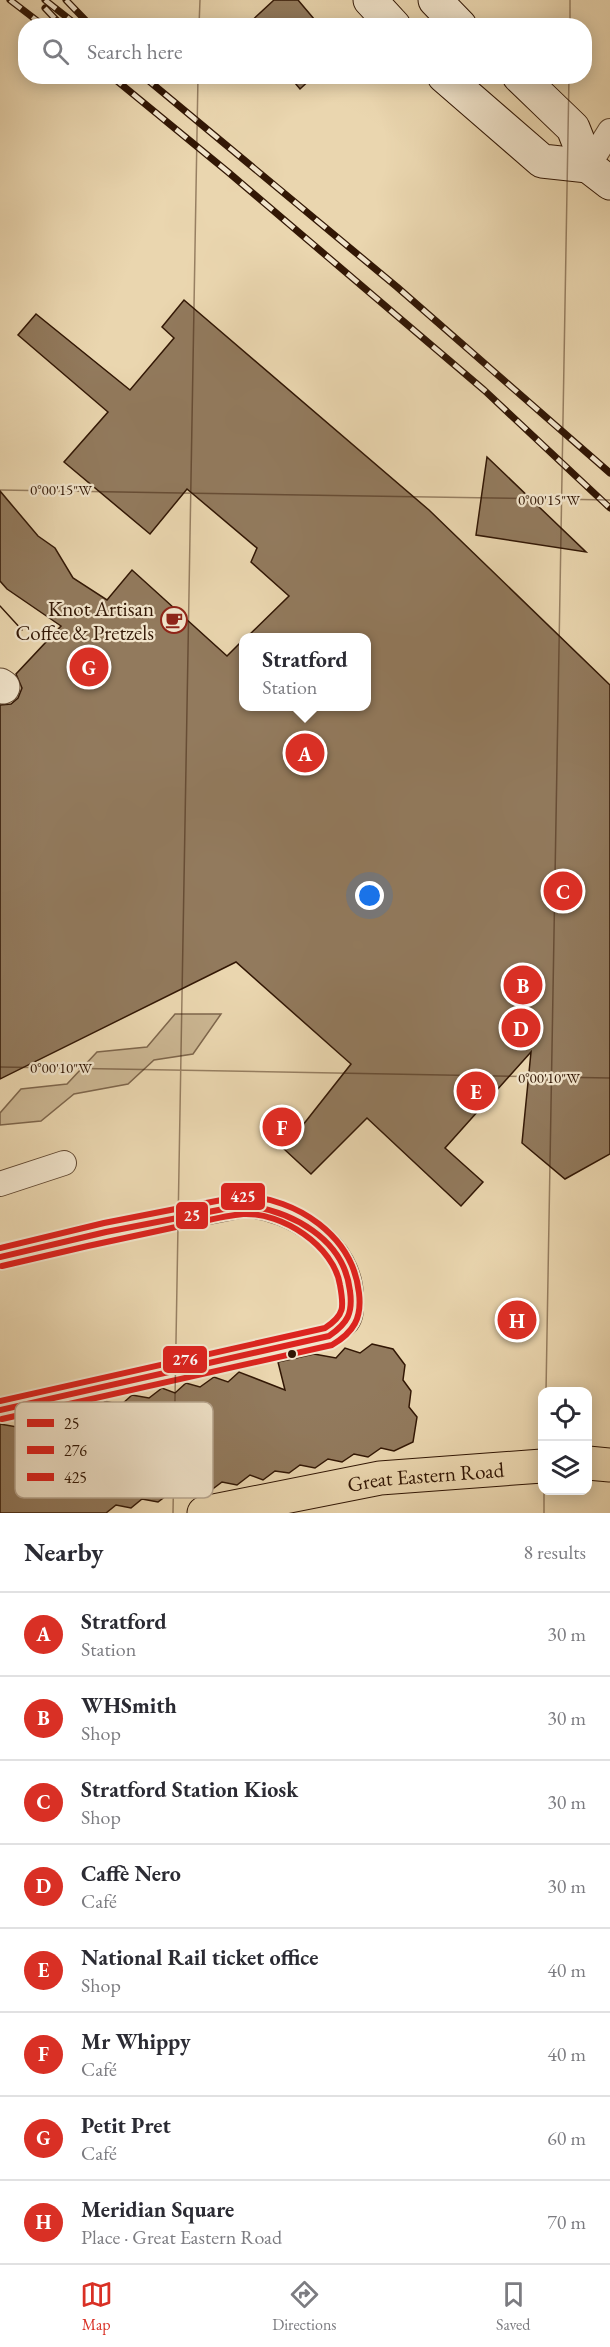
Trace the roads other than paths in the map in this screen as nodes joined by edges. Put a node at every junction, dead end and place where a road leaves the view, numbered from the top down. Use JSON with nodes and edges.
{"nodes":[{"id":1,"x":370,"y":0,"type":"edge"},
{"id":2,"x":435,"y":0,"type":"edge"},
{"id":3,"x":387,"y":18,"type":"edge"},
{"id":4,"x":452,"y":18,"type":"edge"},
{"id":5,"x":452,"y":84,"type":"edge"},
{"id":6,"x":527,"y":84,"type":"edge"},
{"id":7,"x":610,"y":131,"type":"edge"},
{"id":8,"x":599,"y":175,"type":"edge"},
{"id":9,"x":64,"y":1163,"type":"dead end"},
{"id":10,"x":0,"y":1184,"type":"edge"},
{"id":11,"x":0,"y":1257,"type":"edge"},
{"id":12,"x":36,"y":1402,"type":"edge"},
{"id":13,"x":15,"y":1407,"type":"edge"},
{"id":14,"x":0,"y":1410,"type":"edge"},
{"id":15,"x":592,"y":1463,"type":"edge"},
{"id":16,"x":610,"y":1465,"type":"edge"},
{"id":17,"x":538,"y":1466,"type":"edge"},
{"id":18,"x":204,"y":1513,"type":"edge"}],
"edges":[{"from":1,"to":3,"type":"street"},
{"from":2,"to":4,"type":"street"},
{"from":5,"to":8,"type":"street"},
{"from":6,"to":8,"type":"street"},
{"from":7,"to":8,"type":"lane"},
{"from":9,"to":10,"type":"lane"},
{"from":11,"to":12,"type":"lane"},
{"from":13,"to":14,"type":"lane"},
{"from":15,"to":16,"type":"main road"},
{"from":17,"to":18,"type":"main road","name":"Great Eastern Road"}]}
